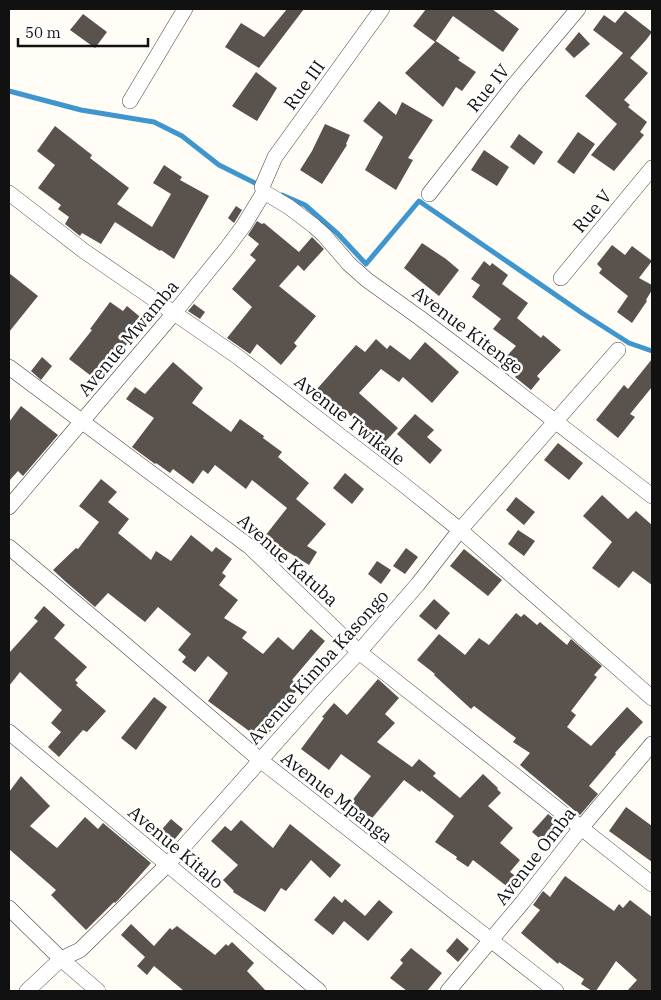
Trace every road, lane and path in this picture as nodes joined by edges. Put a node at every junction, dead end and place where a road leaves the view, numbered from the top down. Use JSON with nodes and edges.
{"nodes":[{"id":1,"x":185,"y":9,"type":"edge"},
{"id":2,"x":382,"y":9,"type":"edge"},
{"id":3,"x":578,"y":9,"type":"edge"},
{"id":4,"x":130,"y":100,"type":"dead end"},
{"id":5,"x":652,"y":168,"type":"edge"},
{"id":6,"x":263,"y":189,"type":"junction"},
{"id":7,"x":9,"y":193,"type":"edge"},
{"id":8,"x":429,"y":194,"type":"dead end"},
{"id":9,"x":561,"y":278,"type":"dead end"},
{"id":10,"x":175,"y":312,"type":"junction"},
{"id":11,"x":618,"y":350,"type":"dead end"},
{"id":12,"x":9,"y":368,"type":"edge"},
{"id":13,"x":556,"y":420,"type":"junction"},
{"id":14,"x":81,"y":422,"type":"junction"},
{"id":15,"x":652,"y":496,"type":"edge"},
{"id":16,"x":9,"y":507,"type":"edge"},
{"id":17,"x":460,"y":530,"type":"junction"},
{"id":18,"x":9,"y":547,"type":"edge"},
{"id":19,"x":359,"y":652,"type":"junction"},
{"id":20,"x":652,"y":698,"type":"edge"},
{"id":21,"x":9,"y":732,"type":"edge"},
{"id":22,"x":652,"y":744,"type":"edge"},
{"id":23,"x":260,"y":760,"type":"junction"},
{"id":24,"x":581,"y":828,"type":"junction"},
{"id":25,"x":168,"y":864,"type":"junction"},
{"id":26,"x":652,"y":884,"type":"edge"},
{"id":27,"x":9,"y":908,"type":"edge"},
{"id":28,"x":491,"y":941,"type":"junction"},
{"id":29,"x":62,"y":959,"type":"junction"},
{"id":30,"x":27,"y":991,"type":"edge"},
{"id":31,"x":98,"y":991,"type":"edge"},
{"id":32,"x":319,"y":991,"type":"edge"},
{"id":33,"x":448,"y":991,"type":"edge"},
{"id":34,"x":556,"y":991,"type":"edge"}],
"edges":[{"from":1,"to":4,"type":"street"},
{"from":2,"to":6,"type":"street","name":"Rue III"},
{"from":3,"to":8,"type":"street","name":"Rue IV"},
{"from":5,"to":9,"type":"street","name":"Rue V"},
{"from":6,"to":10,"type":"street","name":"Avenue Mwamba"},
{"from":6,"to":13,"type":"street","name":"Avenue Kitenge"},
{"from":7,"to":10,"type":"street","name":"Avenue Twikale"},
{"from":10,"to":14,"type":"street","name":"Avenue Mwamba"},
{"from":10,"to":17,"type":"street","name":"Avenue Twikale"},
{"from":11,"to":13,"type":"street","name":"Avenue Kimba Kasongo"},
{"from":12,"to":14,"type":"street","name":"Avenue Katuba"},
{"from":13,"to":15,"type":"street","name":"Avenue Kitenge"},
{"from":13,"to":17,"type":"street","name":"Avenue Kimba Kasongo"},
{"from":14,"to":16,"type":"street","name":"Avenue Mwamba"},
{"from":14,"to":19,"type":"street","name":"Avenue Katuba"},
{"from":17,"to":19,"type":"street","name":"Avenue Kimba Kasongo"},
{"from":17,"to":20,"type":"street","name":"Avenue Twikale"},
{"from":18,"to":23,"type":"street","name":"Avenue Mpanga"},
{"from":19,"to":23,"type":"street","name":"Avenue Kimba Kasongo"},
{"from":19,"to":24,"type":"street","name":"Avenue Katuba"},
{"from":21,"to":25,"type":"street","name":"Avenue Kitalo"},
{"from":22,"to":24,"type":"street","name":"Avenue Omba"},
{"from":23,"to":25,"type":"street","name":"Avenue Kimba Kasongo"},
{"from":23,"to":28,"type":"street","name":"Avenue Mpanga"},
{"from":24,"to":26,"type":"street","name":"Avenue Katuba"},
{"from":24,"to":28,"type":"street","name":"Avenue Omba"},
{"from":25,"to":29,"type":"street","name":"Avenue Kimba Kasongo"},
{"from":25,"to":32,"type":"street","name":"Avenue Kitalo"},
{"from":27,"to":29,"type":"street"},
{"from":28,"to":33,"type":"street","name":"Avenue Omba"},
{"from":28,"to":34,"type":"street","name":"Avenue Mpanga"},
{"from":29,"to":30,"type":"street","name":"Avenue Kimba Kasongo"},
{"from":29,"to":31,"type":"street"}]}
